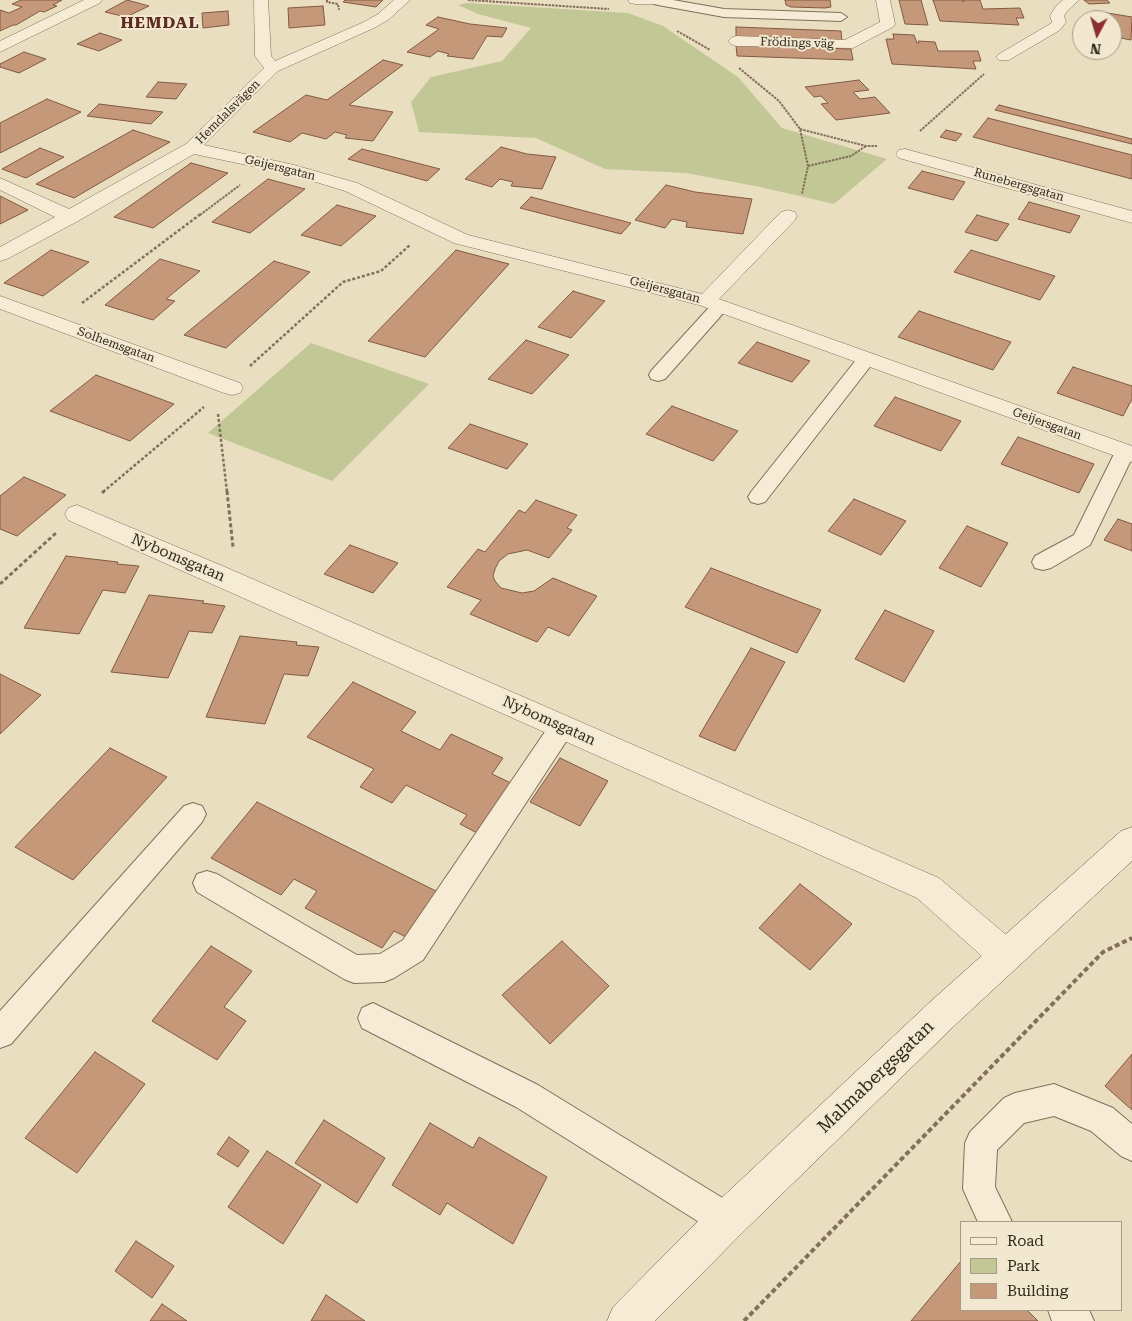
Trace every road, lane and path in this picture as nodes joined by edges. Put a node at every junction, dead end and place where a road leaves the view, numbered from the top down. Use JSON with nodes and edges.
{"nodes":[{"id":1,"x":95,"y":0,"type":"edge"},
{"id":2,"x":261,"y":0,"type":"edge"},
{"id":3,"x":403,"y":0,"type":"edge"},
{"id":4,"x":468,"y":0,"type":"edge"},
{"id":5,"x":635,"y":0,"type":"edge"},
{"id":6,"x":658,"y":0,"type":"edge"},
{"id":7,"x":883,"y":0,"type":"edge"},
{"id":8,"x":1072,"y":0,"type":"edge"},
{"id":9,"x":611,"y":9,"type":"dead end"},
{"id":10,"x":841,"y":18,"type":"dead end"},
{"id":11,"x":677,"y":32,"type":"dead end"},
{"id":12,"x":736,"y":41,"type":"dead end"},
{"id":13,"x":0,"y":47,"type":"edge"},
{"id":14,"x":715,"y":53,"type":"dead end"},
{"id":15,"x":1004,"y":57,"type":"joint"},
{"id":16,"x":738,"y":67,"type":"dead end"},
{"id":17,"x":272,"y":68,"type":"junction"},
{"id":18,"x":800,"y":129,"type":"junction"},
{"id":19,"x":918,"y":133,"type":"dead end"},
{"id":20,"x":192,"y":148,"type":"junction"},
{"id":21,"x":905,"y":154,"type":"dead end"},
{"id":22,"x":268,"y":164,"type":"junction"},
{"id":23,"x":0,"y":184,"type":"edge"},
{"id":24,"x":788,"y":216,"type":"dead end"},
{"id":25,"x":71,"y":217,"type":"junction"},
{"id":26,"x":1132,"y":217,"type":"edge"},
{"id":27,"x":432,"y":227,"type":"junction"},
{"id":28,"x":0,"y":255,"type":"edge"},
{"id":29,"x":0,"y":302,"type":"edge"},
{"id":30,"x":713,"y":303,"type":"junction"},
{"id":31,"x":55,"y":322,"type":"junction"},
{"id":32,"x":867,"y":359,"type":"junction"},
{"id":33,"x":658,"y":375,"type":"dead end"},
{"id":34,"x":224,"y":393,"type":"junction"},
{"id":35,"x":1129,"y":453,"type":"edge"},
{"id":36,"x":758,"y":497,"type":"dead end"},
{"id":37,"x":77,"y":514,"type":"junction"},
{"id":38,"x":1043,"y":562,"type":"dead end"},
{"id":39,"x":216,"y":574,"type":"junction"},
{"id":40,"x":0,"y":584,"type":"edge"},
{"id":41,"x":562,"y":727,"type":"junction"},
{"id":42,"x":193,"y":814,"type":"dead end"},
{"id":43,"x":1132,"y":841,"type":"edge"},
{"id":44,"x":207,"y":883,"type":"dead end"},
{"id":45,"x":1132,"y":938,"type":"edge"},
{"id":46,"x":1005,"y":955,"type":"junction"},
{"id":47,"x":373,"y":1018,"type":"dead end"},
{"id":48,"x":0,"y":1032,"type":"edge"},
{"id":49,"x":1132,"y":1145,"type":"edge"},
{"id":50,"x":727,"y":1220,"type":"junction"},
{"id":51,"x":995,"y":1221,"type":"edge"},
{"id":52,"x":1066,"y":1311,"type":"edge"},
{"id":53,"x":627,"y":1321,"type":"edge"},
{"id":54,"x":744,"y":1321,"type":"edge"},
{"id":55,"x":1076,"y":1321,"type":"edge"}],
"edges":[{"from":1,"to":13,"type":"street"},
{"from":2,"to":17,"type":"street"},
{"from":3,"to":17,"type":"street","name":"Hemdalsvägen"},
{"from":4,"to":9,"type":"path"},
{"from":5,"to":6,"type":"street"},
{"from":6,"to":10,"type":"lane"},
{"from":7,"to":12,"type":"street","name":"Frödings väg"},
{"from":8,"to":15,"type":"street"},
{"from":11,"to":14,"type":"path"},
{"from":15,"to":19,"type":"path"},
{"from":16,"to":18,"type":"path"},
{"from":17,"to":20,"type":"street","name":"Hemdalsvägen"},
{"from":18,"to":18,"type":"path"},
{"from":20,"to":22,"type":"street","name":"Geijersgatan"},
{"from":20,"to":25,"type":"street","name":"Hemdalsvägen"},
{"from":21,"to":26,"type":"street","name":"Runebergsgatan"},
{"from":22,"to":27,"type":"street","name":"Geijersgatan"},
{"from":22,"to":31,"type":"path"},
{"from":23,"to":25,"type":"street"},
{"from":24,"to":30,"type":"street"},
{"from":25,"to":28,"type":"street","name":"Hemdalsvägen"},
{"from":27,"to":30,"type":"street","name":"Geijersgatan"},
{"from":27,"to":34,"type":"path"},
{"from":29,"to":31,"type":"street","name":"Solhemsgatan"},
{"from":30,"to":32,"type":"street","name":"Geijersgatan"},
{"from":30,"to":33,"type":"lane"},
{"from":31,"to":34,"type":"street","name":"Solhemsgatan"},
{"from":32,"to":35,"type":"street","name":"Geijersgatan"},
{"from":32,"to":36,"type":"lane"},
{"from":34,"to":37,"type":"path"},
{"from":34,"to":39,"type":"path"},
{"from":35,"to":38,"type":"lane"},
{"from":37,"to":39,"type":"street","name":"Nybomsgatan"},
{"from":37,"to":40,"type":"path"},
{"from":39,"to":41,"type":"street","name":"Nybomsgatan"},
{"from":41,"to":44,"type":"lane"},
{"from":41,"to":46,"type":"street","name":"Nybomsgatan"},
{"from":42,"to":48,"type":"lane"},
{"from":43,"to":46,"type":"street","name":"Malmabergsgatan"},
{"from":45,"to":54,"type":"path"},
{"from":46,"to":50,"type":"street","name":"Malmabergsgatan"},
{"from":47,"to":50,"type":"lane"},
{"from":49,"to":51,"type":"lane"},
{"from":50,"to":53,"type":"street","name":"Malmabergsgatan"},
{"from":52,"to":55,"type":"lane"}]}
